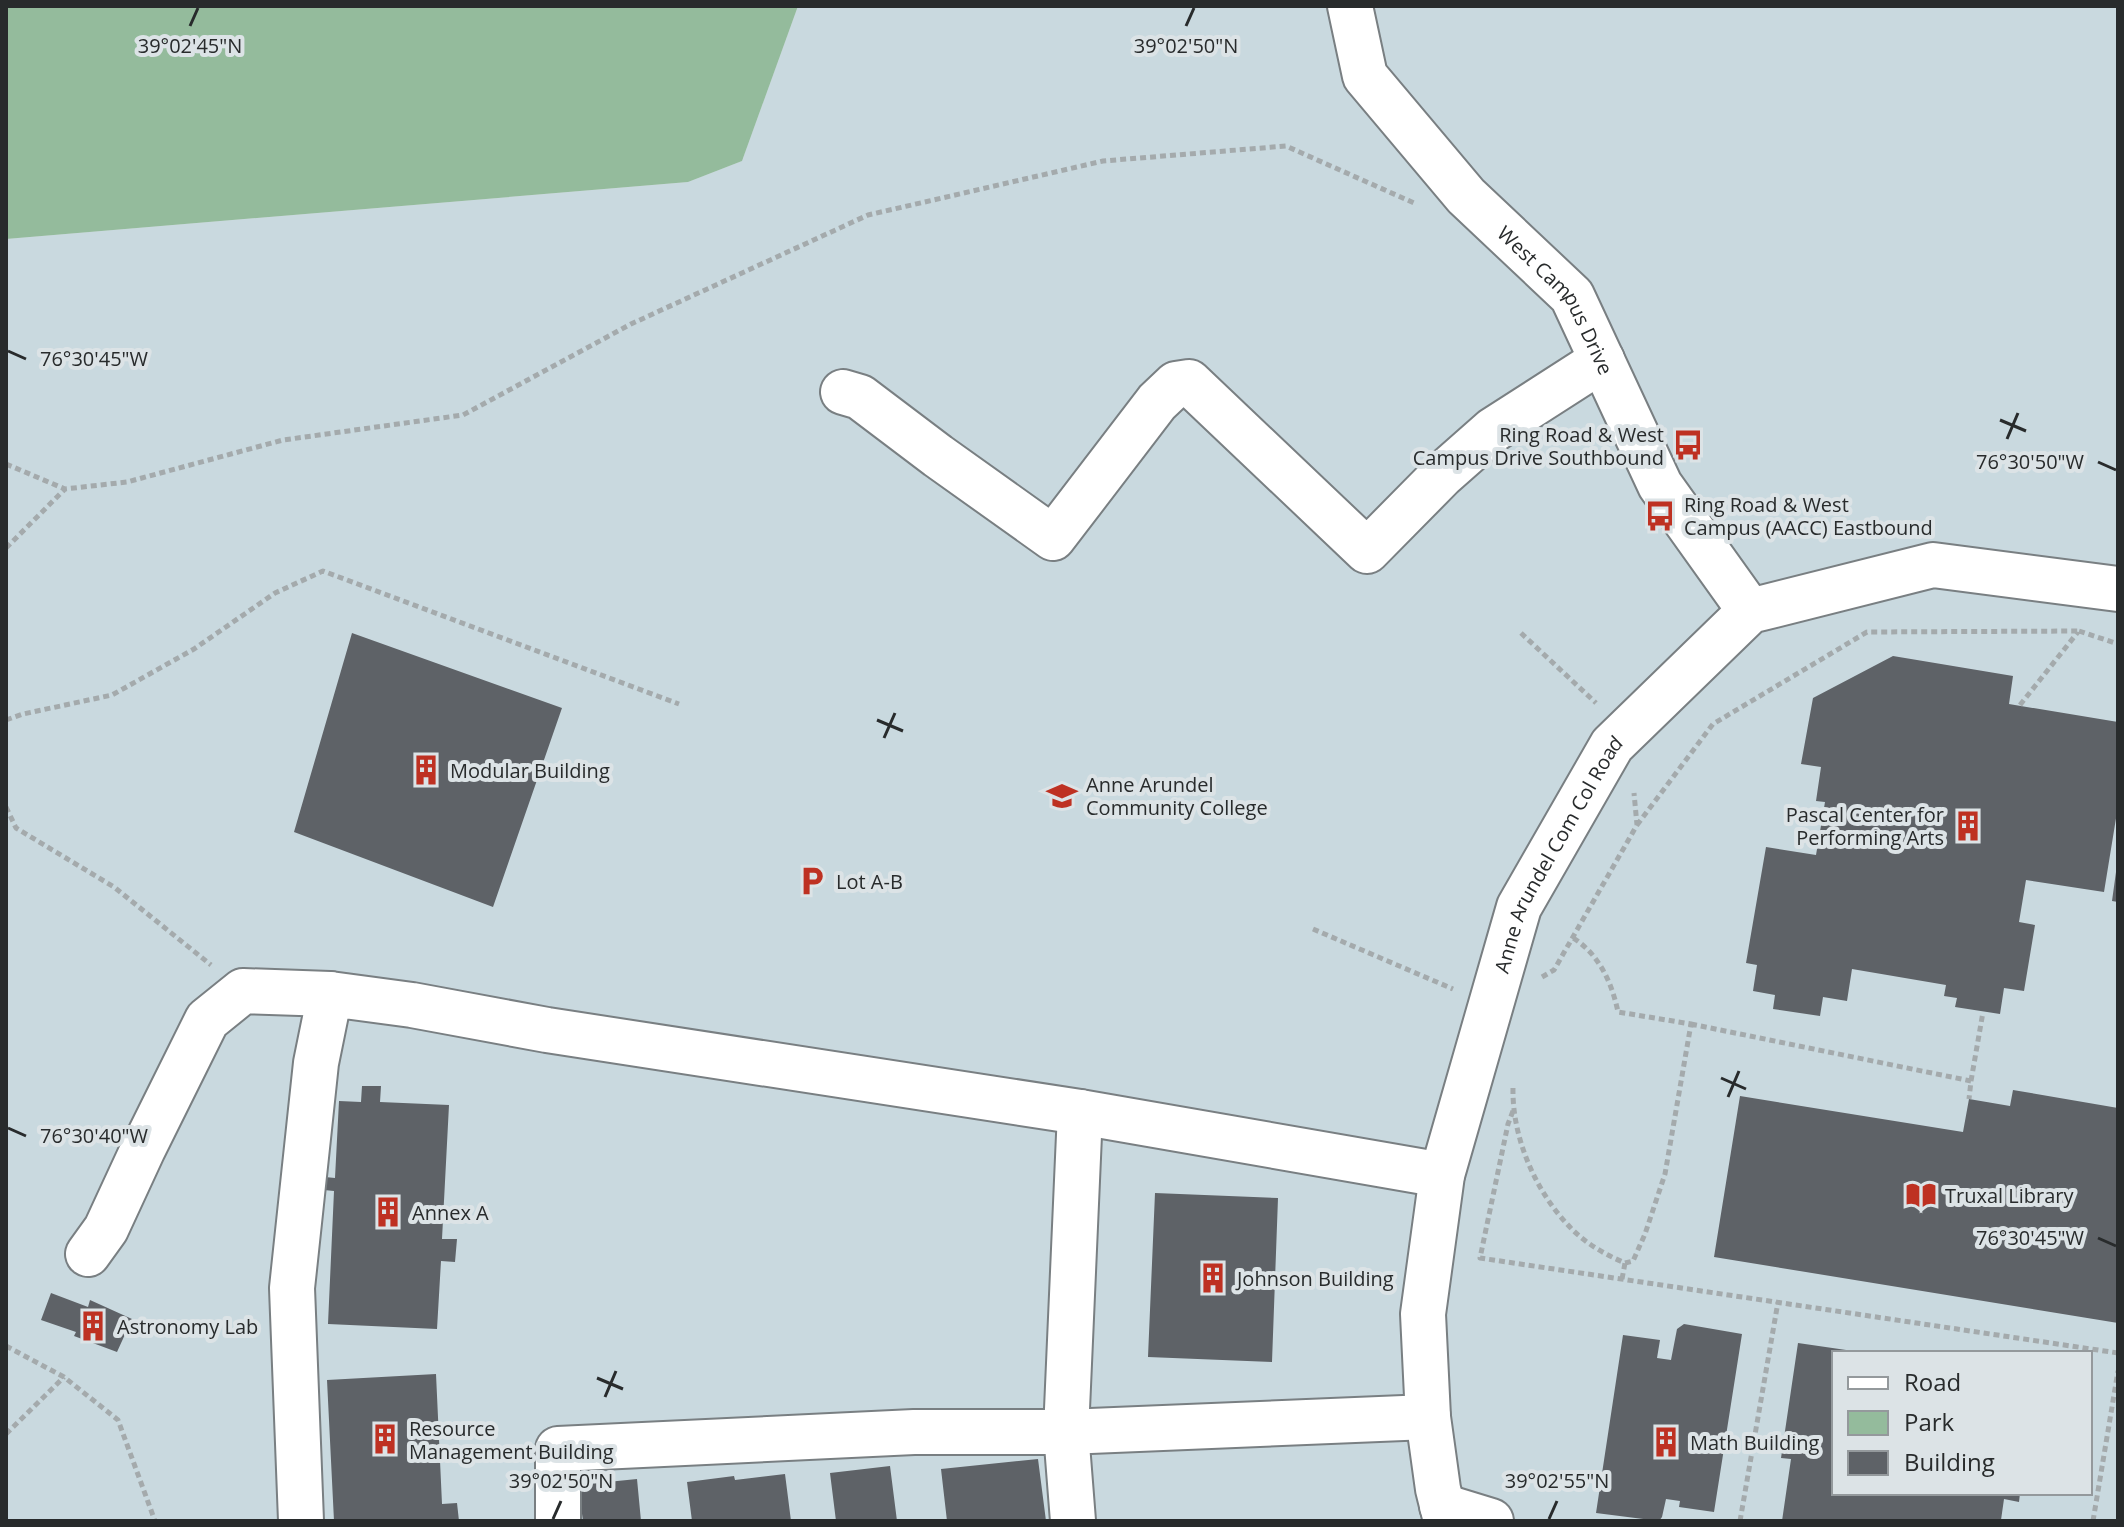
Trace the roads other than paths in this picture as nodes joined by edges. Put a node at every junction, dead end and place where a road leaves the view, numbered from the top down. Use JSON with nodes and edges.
{"nodes":[{"id":1,"x":1350,"y":6,"type":"edge"},
{"id":2,"x":1602,"y":360,"type":"junction"},
{"id":3,"x":843,"y":392,"type":"dead end"},
{"id":4,"x":2118,"y":589,"type":"edge"},
{"id":5,"x":1750,"y":611,"type":"junction"},
{"id":6,"x":330,"y":994,"type":"junction"},
{"id":7,"x":1080,"y":1112,"type":"junction"},
{"id":8,"x":1442,"y":1175,"type":"junction"},
{"id":9,"x":88,"y":1254,"type":"dead end"},
{"id":10,"x":1428,"y":1417,"type":"junction"},
{"id":11,"x":1066,"y":1432,"type":"junction"},
{"id":12,"x":1444,"y":1514,"type":"edge"},
{"id":13,"x":301,"y":1521,"type":"edge"},
{"id":14,"x":558,"y":1521,"type":"edge"},
{"id":15,"x":1073,"y":1521,"type":"edge"},
{"id":16,"x":1491,"y":1521,"type":"edge"}],
"edges":[{"from":1,"to":2,"type":"street","name":"West Campus Drive"},
{"from":2,"to":3,"type":"street"},
{"from":2,"to":5,"type":"street","name":"West Campus Drive"},
{"from":4,"to":5,"type":"street"},
{"from":5,"to":8,"type":"street","name":"Anne Arundel Com Col Road"},
{"from":6,"to":7,"type":"street"},
{"from":6,"to":9,"type":"street"},
{"from":6,"to":13,"type":"street"},
{"from":7,"to":8,"type":"street"},
{"from":7,"to":11,"type":"street"},
{"from":8,"to":10,"type":"street","name":"Anne Arundel Com Col Road"},
{"from":10,"to":11,"type":"street"},
{"from":10,"to":12,"type":"street","name":"Anne Arundel Com Col Road"},
{"from":11,"to":14,"type":"street"},
{"from":11,"to":15,"type":"street"},
{"from":12,"to":16,"type":"street"}]}
